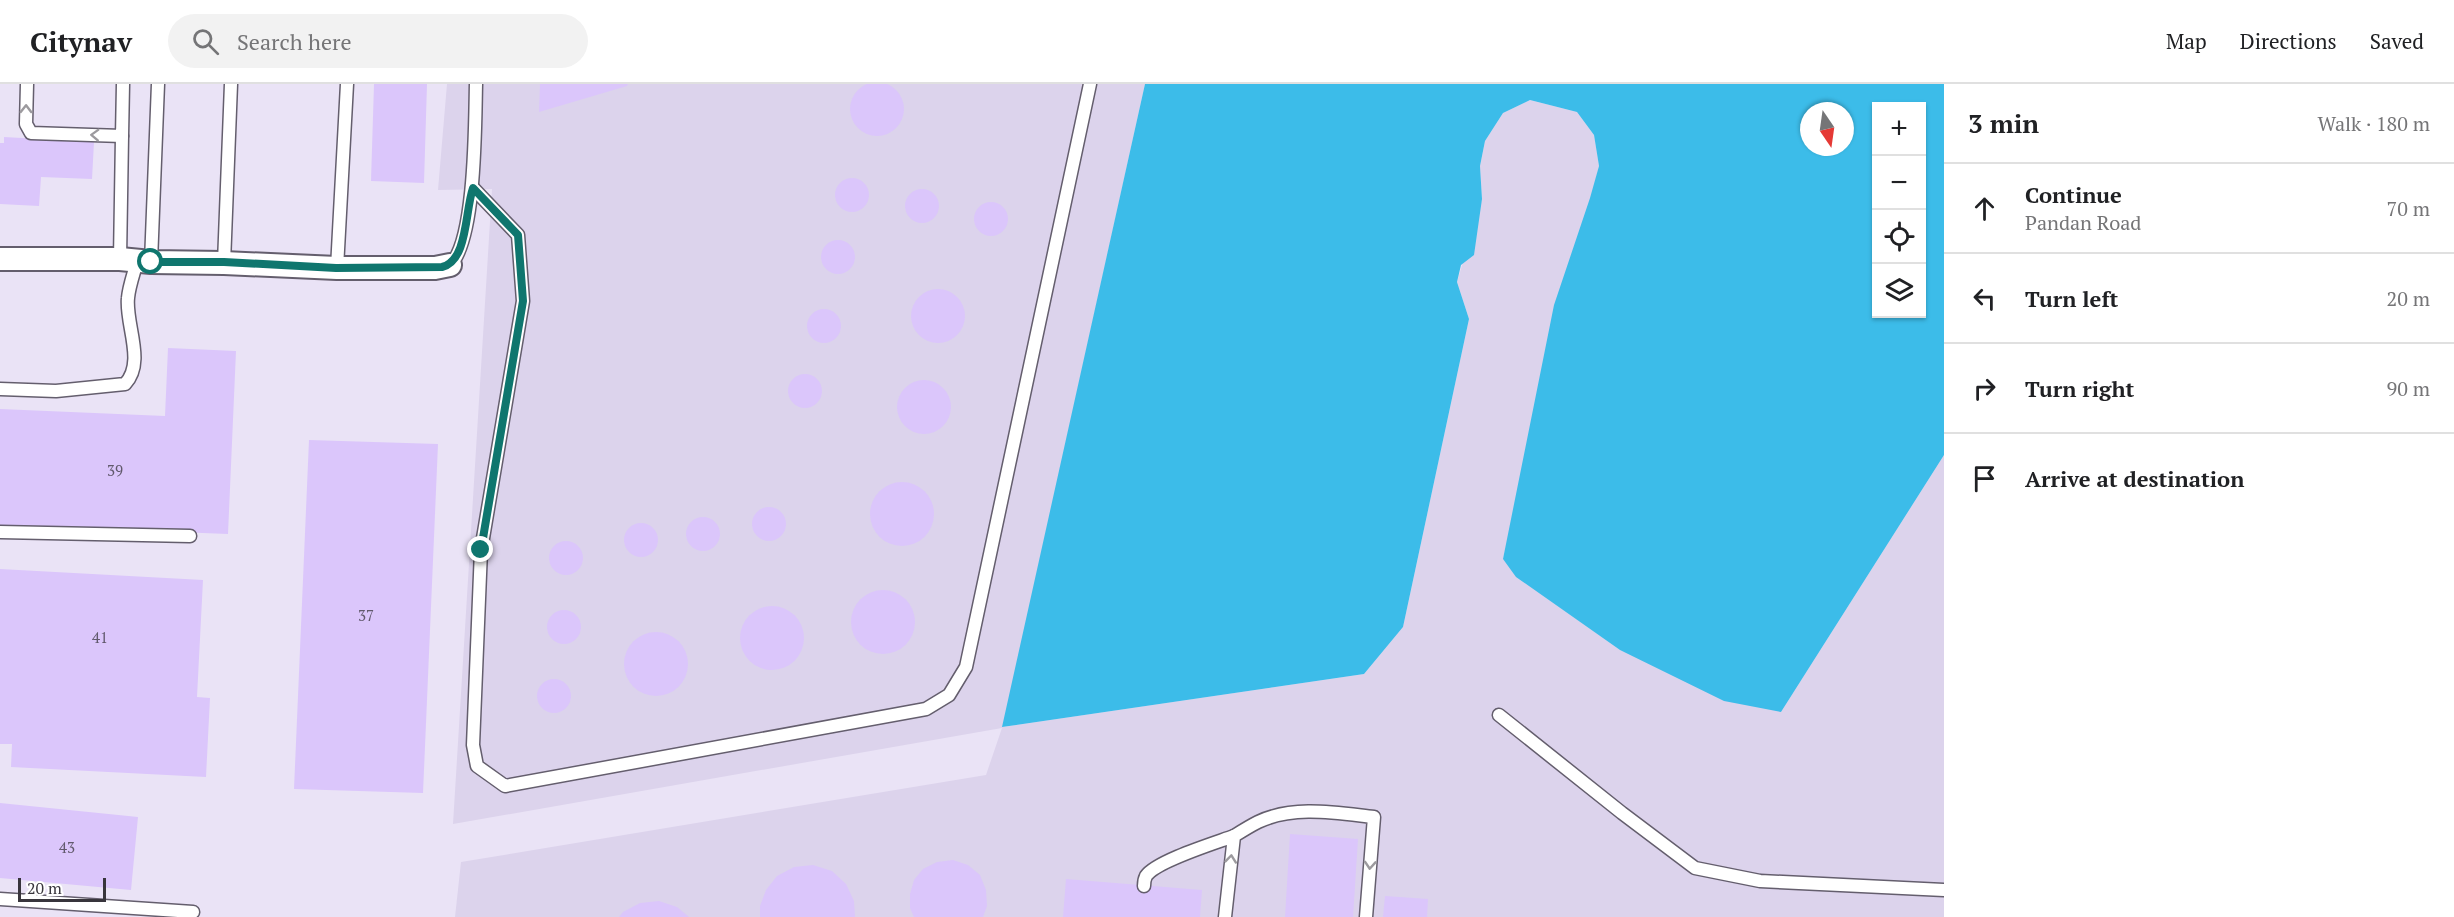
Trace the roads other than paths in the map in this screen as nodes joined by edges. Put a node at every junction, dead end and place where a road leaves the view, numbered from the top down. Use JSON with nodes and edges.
{"nodes":[{"id":1,"x":27,"y":84,"type":"edge"},
{"id":2,"x":123,"y":84,"type":"edge"},
{"id":3,"x":158,"y":84,"type":"edge"},
{"id":4,"x":231,"y":84,"type":"edge"},
{"id":5,"x":346,"y":84,"type":"edge"},
{"id":6,"x":476,"y":84,"type":"edge"},
{"id":7,"x":1090,"y":84,"type":"edge"},
{"id":8,"x":122,"y":136,"type":"junction"},
{"id":9,"x":473,"y":188,"type":"junction"},
{"id":10,"x":0,"y":259,"type":"edge"},
{"id":11,"x":136,"y":261,"type":"junction"},
{"id":12,"x":224,"y":262,"type":"junction"},
{"id":13,"x":450,"y":265,"type":"joint"},
{"id":14,"x":336,"y":268,"type":"junction"},
{"id":15,"x":0,"y":389,"type":"edge"},
{"id":16,"x":0,"y":532,"type":"edge"},
{"id":17,"x":190,"y":536,"type":"dead end"},
{"id":18,"x":1499,"y":715,"type":"dead end"},
{"id":19,"x":1234,"y":836,"type":"junction"},
{"id":20,"x":1144,"y":886,"type":"dead end"},
{"id":21,"x":1944,"y":890,"type":"edge"},
{"id":22,"x":0,"y":899,"type":"edge"},
{"id":23,"x":193,"y":912,"type":"dead end"},
{"id":24,"x":1225,"y":917,"type":"edge"},
{"id":25,"x":1366,"y":917,"type":"edge"}],
"edges":[{"from":8,"to":1,"type":"lane","one_way":true},
{"from":2,"to":8,"type":"lane"},
{"from":3,"to":11,"type":"lane"},
{"from":4,"to":12,"type":"lane"},
{"from":5,"to":14,"type":"lane"},
{"from":6,"to":9,"type":"lane"},
{"from":7,"to":9,"type":"lane"},
{"from":8,"to":11,"type":"lane"},
{"from":9,"to":13,"type":"lane"},
{"from":10,"to":11,"type":"street"},
{"from":11,"to":12,"type":"street"},
{"from":11,"to":15,"type":"lane"},
{"from":12,"to":14,"type":"street"},
{"from":13,"to":14,"type":"street"},
{"from":16,"to":17,"type":"lane"},
{"from":18,"to":21,"type":"lane"},
{"from":19,"to":20,"type":"lane"},
{"from":24,"to":19,"type":"lane","one_way":true},
{"from":19,"to":25,"type":"lane","one_way":true},
{"from":22,"to":23,"type":"lane"}]}
